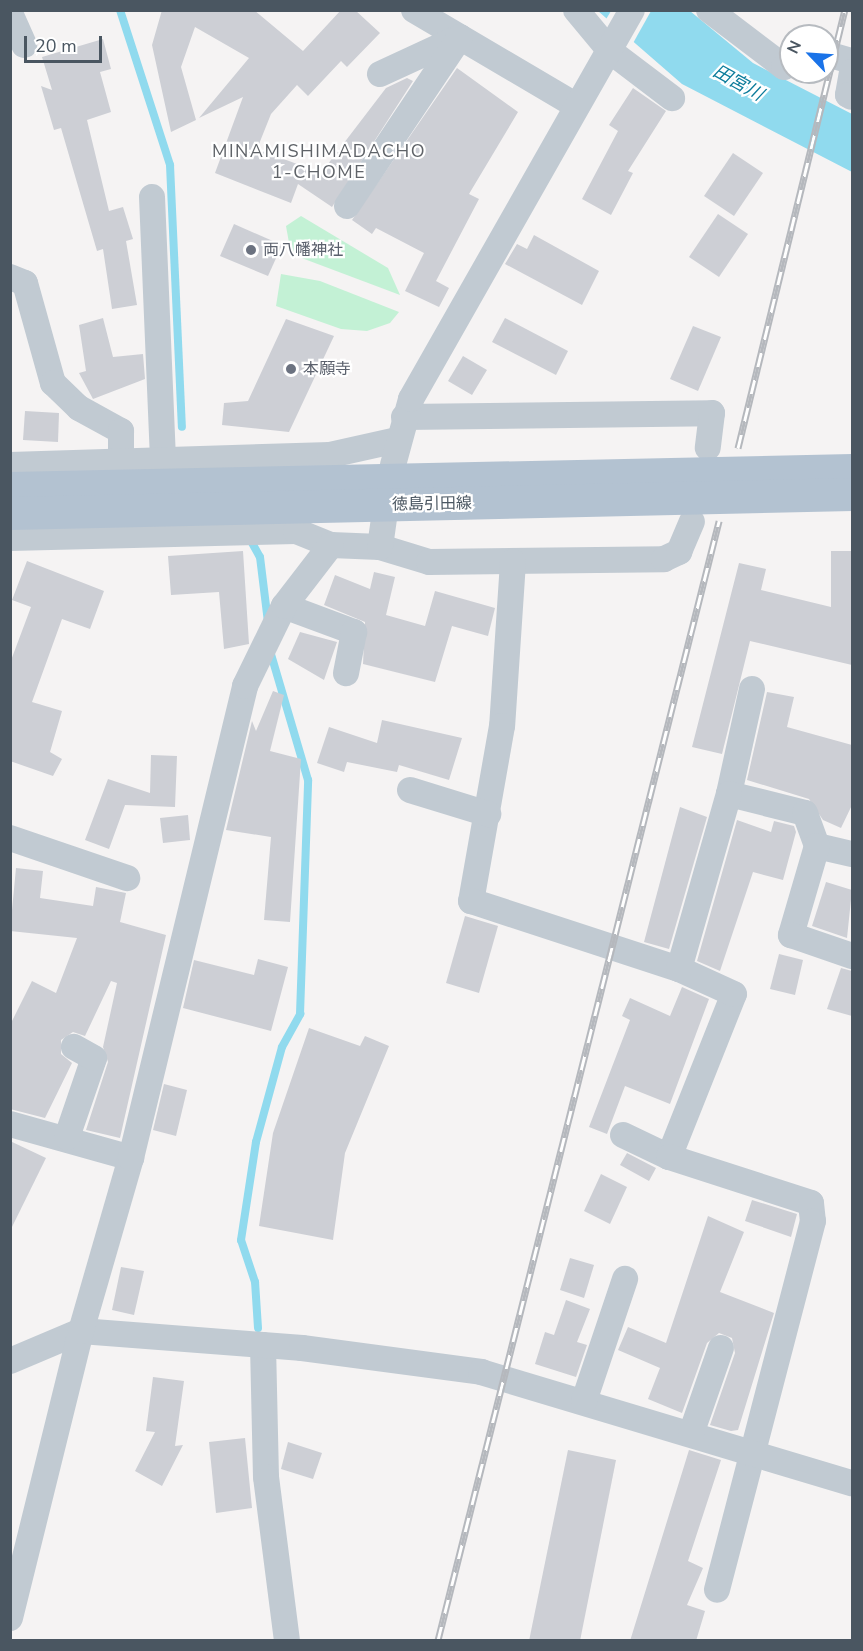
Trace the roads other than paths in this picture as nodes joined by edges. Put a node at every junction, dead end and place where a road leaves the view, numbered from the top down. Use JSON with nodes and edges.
{"nodes":[{"id":1,"x":414,"y":10,"type":"edge"},
{"id":2,"x":576,"y":10,"type":"edge"},
{"id":3,"x":632,"y":10,"type":"edge"},
{"id":4,"x":709,"y":10,"type":"edge"},
{"id":5,"x":10,"y":13,"type":"edge"},
{"id":6,"x":460,"y":37,"type":"junction"},
{"id":7,"x":24,"y":45,"type":"dead end"},
{"id":8,"x":612,"y":46,"type":"junction"},
{"id":9,"x":779,"y":63,"type":"edge"},
{"id":10,"x":852,"y":72,"type":"edge"},
{"id":11,"x":380,"y":74,"type":"dead end"},
{"id":12,"x":852,"y":97,"type":"edge"},
{"id":13,"x":672,"y":98,"type":"dead end"},
{"id":14,"x":577,"y":106,"type":"junction"},
{"id":15,"x":153,"y":197,"type":"dead end"},
{"id":16,"x":347,"y":206,"type":"dead end"},
{"id":17,"x":10,"y":277,"type":"edge"},
{"id":18,"x":400,"y":428,"type":"junction"},
{"id":19,"x":708,"y":448,"type":"dead end"},
{"id":20,"x":163,"y":461,"type":"junction"},
{"id":21,"x":121,"y":462,"type":"junction"},
{"id":22,"x":10,"y":465,"type":"edge"},
{"id":23,"x":393,"y":465,"type":"dead end"},
{"id":24,"x":852,"y":470,"type":"edge"},
{"id":25,"x":10,"y":488,"type":"edge"},
{"id":26,"x":852,"y":494,"type":"edge"},
{"id":27,"x":10,"y":513,"type":"edge"},
{"id":28,"x":384,"y":518,"type":"dead end"},
{"id":29,"x":692,"y":522,"type":"dead end"},
{"id":30,"x":10,"y":538,"type":"edge"},
{"id":31,"x":332,"y":545,"type":"junction"},
{"id":32,"x":380,"y":547,"type":"junction"},
{"id":33,"x":513,"y":562,"type":"junction"},
{"id":34,"x":273,"y":627,"type":"junction"},
{"id":35,"x":346,"y":673,"type":"dead end"},
{"id":36,"x":752,"y":689,"type":"dead end"},
{"id":37,"x":410,"y":790,"type":"dead end"},
{"id":38,"x":729,"y":794,"type":"junction"},
{"id":39,"x":488,"y":814,"type":"junction"},
{"id":40,"x":10,"y":838,"type":"edge"},
{"id":41,"x":817,"y":846,"type":"junction"},
{"id":42,"x":852,"y":854,"type":"edge"},
{"id":43,"x":127,"y":878,"type":"dead end"},
{"id":44,"x":852,"y":956,"type":"edge"},
{"id":45,"x":679,"y":969,"type":"junction"},
{"id":46,"x":74,"y":1047,"type":"dead end"},
{"id":47,"x":10,"y":1124,"type":"edge"},
{"id":48,"x":623,"y":1135,"type":"dead end"},
{"id":49,"x":67,"y":1137,"type":"junction"},
{"id":50,"x":669,"y":1157,"type":"junction"},
{"id":51,"x":131,"y":1158,"type":"junction"},
{"id":52,"x":625,"y":1279,"type":"dead end"},
{"id":53,"x":81,"y":1331,"type":"junction"},
{"id":54,"x":262,"y":1345,"type":"junction"},
{"id":55,"x":721,"y":1348,"type":"dead end"},
{"id":56,"x":10,"y":1361,"type":"edge"},
{"id":57,"x":584,"y":1401,"type":"junction"},
{"id":58,"x":691,"y":1434,"type":"junction"},
{"id":59,"x":750,"y":1452,"type":"junction"},
{"id":60,"x":852,"y":1483,"type":"edge"},
{"id":61,"x":717,"y":1590,"type":"dead end"},
{"id":62,"x":10,"y":1618,"type":"edge"},
{"id":63,"x":287,"y":1641,"type":"edge"}],
"edges":[{"from":1,"to":6,"type":"street"},
{"from":2,"to":8,"type":"street"},
{"from":3,"to":8,"type":"street"},
{"from":4,"to":9,"type":"street"},
{"from":5,"to":7,"type":"street"},
{"from":6,"to":11,"type":"street"},
{"from":6,"to":14,"type":"street"},
{"from":6,"to":16,"type":"street"},
{"from":8,"to":13,"type":"street"},
{"from":8,"to":14,"type":"street"},
{"from":10,"to":12,"type":"street"},
{"from":14,"to":18,"type":"street"},
{"from":15,"to":20,"type":"street"},
{"from":17,"to":21,"type":"street"},
{"from":18,"to":19,"type":"street"},
{"from":18,"to":20,"type":"street"},
{"from":18,"to":23,"type":"street"},
{"from":20,"to":21,"type":"street"},
{"from":21,"to":22,"type":"street"},
{"from":24,"to":25,"type":"main road"},
{"from":26,"to":27,"type":"main road","name":"徳島引田線"},
{"from":28,"to":32,"type":"street"},
{"from":29,"to":33,"type":"street"},
{"from":30,"to":31,"type":"street"},
{"from":31,"to":32,"type":"street"},
{"from":31,"to":34,"type":"street"},
{"from":32,"to":33,"type":"street"},
{"from":33,"to":39,"type":"street"},
{"from":34,"to":35,"type":"street"},
{"from":34,"to":51,"type":"street"},
{"from":36,"to":38,"type":"street"},
{"from":37,"to":39,"type":"street"},
{"from":38,"to":41,"type":"street"},
{"from":38,"to":45,"type":"street"},
{"from":39,"to":45,"type":"street"},
{"from":40,"to":43,"type":"street"},
{"from":41,"to":42,"type":"street"},
{"from":41,"to":44,"type":"street"},
{"from":45,"to":50,"type":"street"},
{"from":46,"to":49,"type":"street"},
{"from":47,"to":49,"type":"street"},
{"from":48,"to":50,"type":"street"},
{"from":49,"to":51,"type":"street"},
{"from":50,"to":59,"type":"street"},
{"from":51,"to":53,"type":"street"},
{"from":52,"to":57,"type":"street"},
{"from":53,"to":54,"type":"street"},
{"from":53,"to":56,"type":"street"},
{"from":53,"to":62,"type":"street"},
{"from":54,"to":57,"type":"street"},
{"from":54,"to":63,"type":"street"},
{"from":55,"to":58,"type":"street"},
{"from":57,"to":58,"type":"street"},
{"from":58,"to":59,"type":"street"},
{"from":59,"to":60,"type":"street"},
{"from":59,"to":61,"type":"street"}]}
